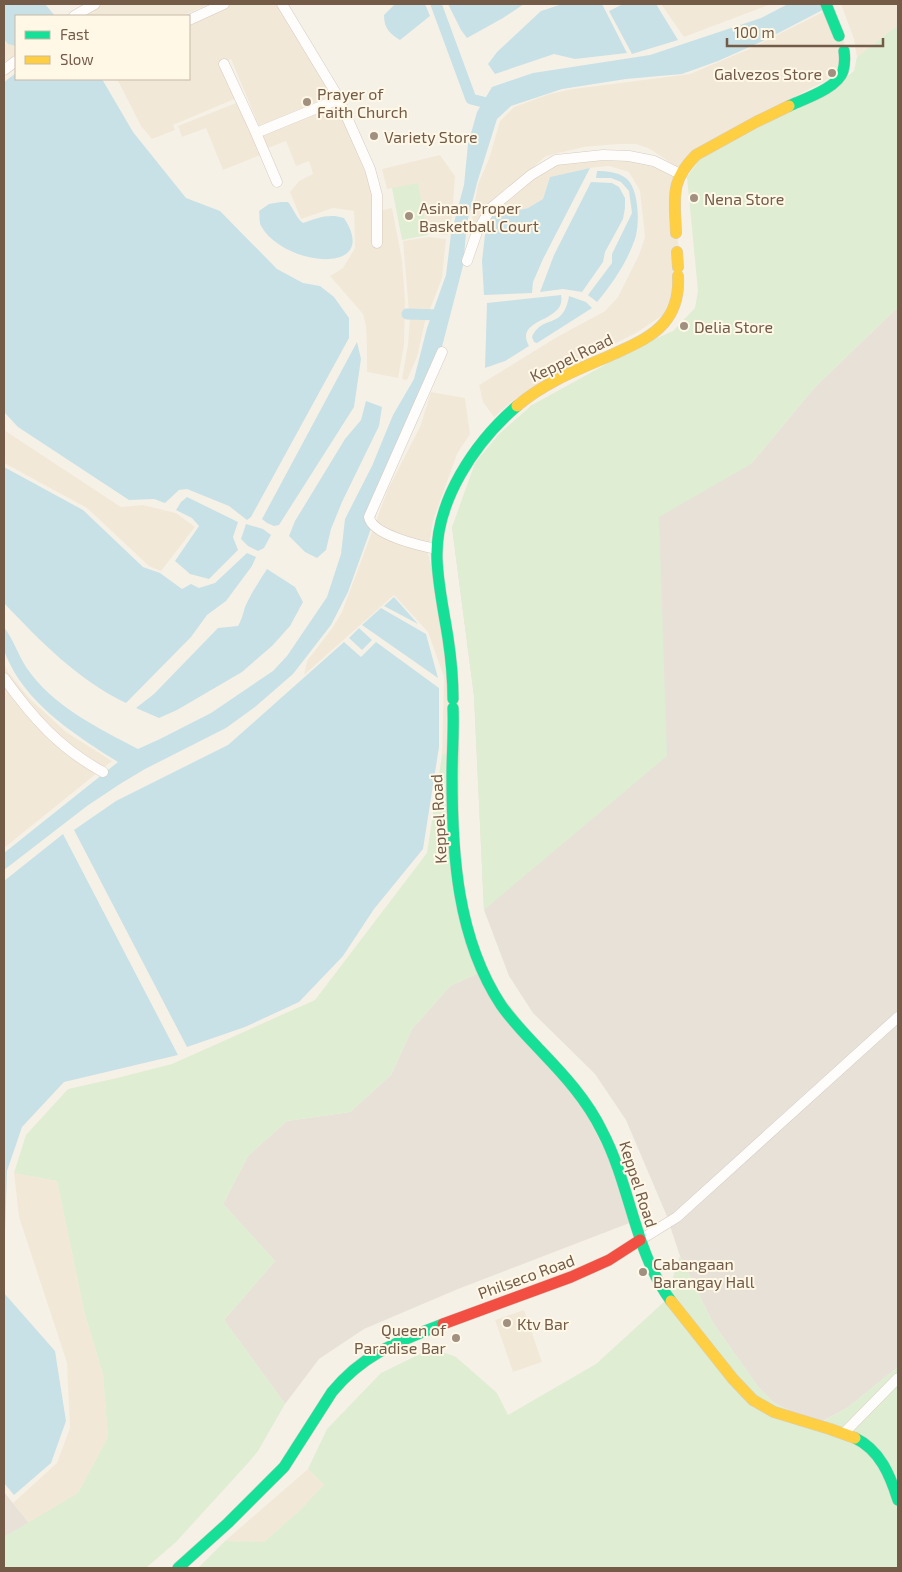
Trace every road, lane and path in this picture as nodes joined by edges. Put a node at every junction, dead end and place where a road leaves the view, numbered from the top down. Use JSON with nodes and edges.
{"nodes":[{"id":1,"x":95,"y":4,"type":"edge"},
{"id":2,"x":224,"y":4,"type":"edge"},
{"id":3,"x":282,"y":4,"type":"edge"},
{"id":4,"x":826,"y":4,"type":"edge"},
{"id":5,"x":76,"y":15,"type":"edge"},
{"id":6,"x":190,"y":20,"type":"edge"},
{"id":7,"x":15,"y":61,"type":"edge"},
{"id":8,"x":224,"y":64,"type":"dead end"},
{"id":9,"x":4,"y":70,"type":"edge"},
{"id":10,"x":339,"y":99,"type":"junction"},
{"id":11,"x":256,"y":133,"type":"junction"},
{"id":12,"x":680,"y":174,"type":"junction"},
{"id":13,"x":277,"y":182,"type":"dead end"},
{"id":14,"x":377,"y":243,"type":"dead end"},
{"id":15,"x":467,"y":261,"type":"dead end"},
{"id":16,"x":442,"y":352,"type":"dead end"},
{"id":17,"x":437,"y":549,"type":"junction"},
{"id":18,"x":4,"y":678,"type":"edge"},
{"id":19,"x":103,"y":772,"type":"dead end"},
{"id":20,"x":898,"y":1018,"type":"edge"},
{"id":21,"x":640,"y":1240,"type":"junction"},
{"id":22,"x":898,"y":1378,"type":"edge"},
{"id":23,"x":845,"y":1432,"type":"junction"},
{"id":24,"x":898,"y":1500,"type":"edge"},
{"id":25,"x":178,"y":1568,"type":"edge"}],
"edges":[{"from":1,"to":5,"type":"street"},
{"from":2,"to":6,"type":"street"},
{"from":3,"to":10,"type":"street"},
{"from":4,"to":12,"type":"street","name":"Keppel Road"},
{"from":7,"to":9,"type":"street"},
{"from":8,"to":11,"type":"street"},
{"from":10,"to":11,"type":"street"},
{"from":10,"to":14,"type":"street"},
{"from":11,"to":13,"type":"street"},
{"from":12,"to":15,"type":"street"},
{"from":12,"to":17,"type":"street","name":"Keppel Road"},
{"from":16,"to":17,"type":"street"},
{"from":17,"to":21,"type":"street","name":"Keppel Road"},
{"from":18,"to":19,"type":"street"},
{"from":20,"to":21,"type":"street","name":"Philseco Road"},
{"from":21,"to":23,"type":"street","name":"Keppel Road"},
{"from":21,"to":25,"type":"street","name":"Philseco Road"},
{"from":22,"to":23,"type":"street"},
{"from":23,"to":24,"type":"street","name":"Keppel Road"}]}
